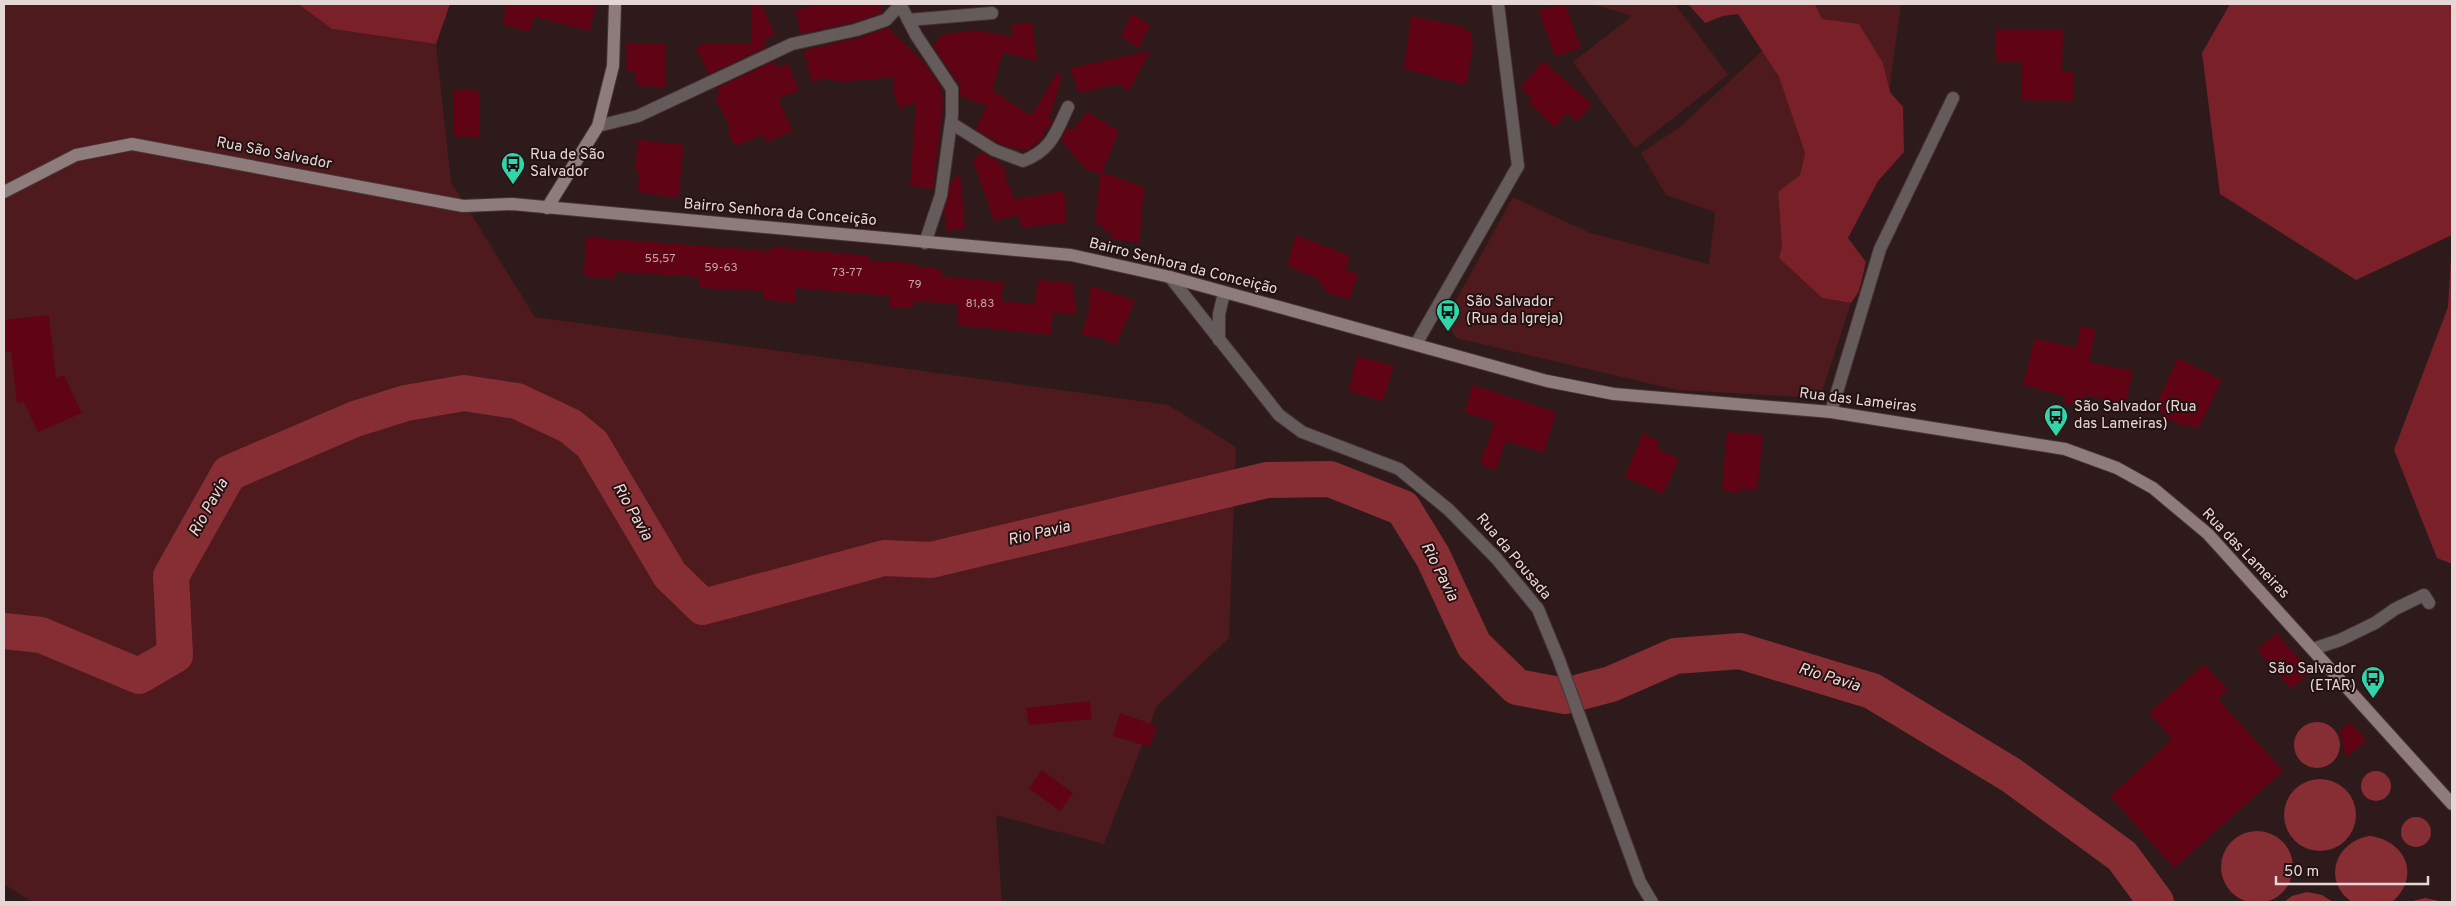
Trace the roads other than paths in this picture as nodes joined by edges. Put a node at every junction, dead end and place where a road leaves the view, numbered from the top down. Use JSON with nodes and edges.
{"nodes":[{"id":1,"x":615,"y":4,"type":"edge"},
{"id":2,"x":900,"y":4,"type":"edge"},
{"id":3,"x":1498,"y":4,"type":"edge"},
{"id":4,"x":992,"y":13,"type":"dead end"},
{"id":5,"x":908,"y":20,"type":"junction"},
{"id":6,"x":1953,"y":98,"type":"dead end"},
{"id":7,"x":1068,"y":107,"type":"dead end"},
{"id":8,"x":951,"y":123,"type":"junction"},
{"id":9,"x":598,"y":126,"type":"junction"},
{"id":10,"x":4,"y":192,"type":"edge"},
{"id":11,"x":547,"y":208,"type":"junction"},
{"id":12,"x":924,"y":242,"type":"junction"},
{"id":13,"x":1170,"y":277,"type":"junction"},
{"id":14,"x":1224,"y":293,"type":"junction"},
{"id":15,"x":1219,"y":340,"type":"junction"},
{"id":16,"x":1416,"y":344,"type":"junction"},
{"id":17,"x":1712,"y":402,"type":"joint"},
{"id":18,"x":1831,"y":412,"type":"junction"},
{"id":19,"x":2429,"y":603,"type":"dead end"},
{"id":20,"x":2313,"y":649,"type":"junction"},
{"id":21,"x":2452,"y":804,"type":"edge"},
{"id":22,"x":1652,"y":902,"type":"edge"}],
"edges":[{"from":1,"to":9,"type":"street"},
{"from":2,"to":5,"type":"street"},
{"from":2,"to":9,"type":"street"},
{"from":3,"to":16,"type":"street"},
{"from":4,"to":5,"type":"street"},
{"from":5,"to":8,"type":"street"},
{"from":6,"to":18,"type":"street"},
{"from":7,"to":8,"type":"street"},
{"from":8,"to":12,"type":"street"},
{"from":9,"to":11,"type":"street"},
{"from":10,"to":11,"type":"street","name":"Rua São Salvador"},
{"from":11,"to":12,"type":"street","name":"Bairro Senhora da Conceição"},
{"from":12,"to":13,"type":"street","name":"Bairro Senhora da Conceição"},
{"from":13,"to":14,"type":"street","name":"Bairro Senhora da Conceição"},
{"from":13,"to":15,"type":"street","name":"Rua da Pousada"},
{"from":14,"to":15,"type":"street"},
{"from":14,"to":16,"type":"street","name":"Bairro Senhora da Conceição"},
{"from":15,"to":22,"type":"street","name":"Rua da Pousada"},
{"from":16,"to":17,"type":"street","name":"Bairro Senhora da Conceição"},
{"from":17,"to":18,"type":"street","name":"Rua das Lameiras"},
{"from":18,"to":20,"type":"street","name":"Rua das Lameiras"},
{"from":19,"to":20,"type":"street"},
{"from":20,"to":21,"type":"street","name":"Rua das Lameiras"}]}
